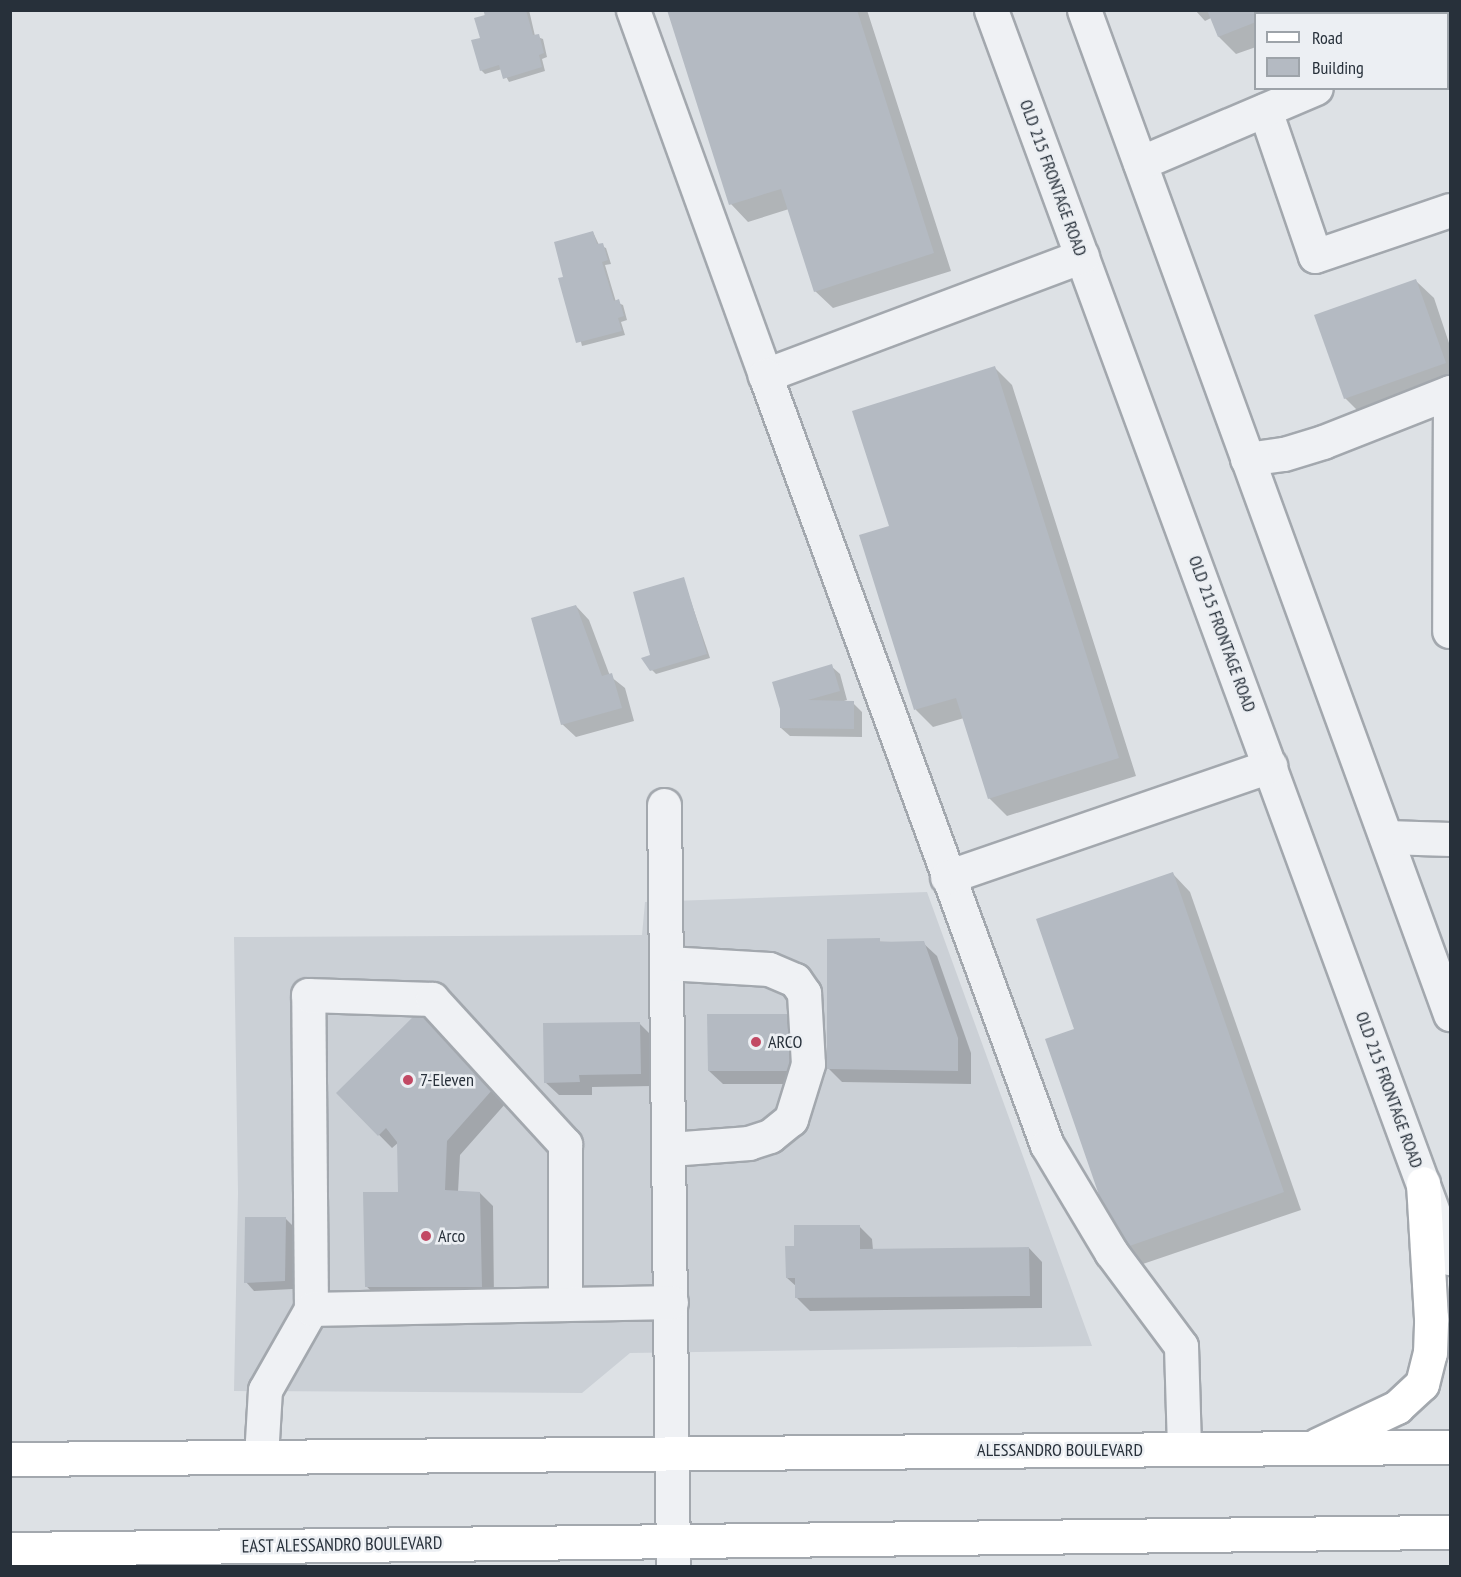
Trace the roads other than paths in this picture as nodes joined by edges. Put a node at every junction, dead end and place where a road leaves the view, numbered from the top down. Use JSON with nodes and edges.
{"nodes":[{"id":1,"x":633,"y":10,"type":"edge"},
{"id":2,"x":992,"y":10,"type":"edge"},
{"id":3,"x":1084,"y":10,"type":"edge"},
{"id":4,"x":1311,"y":90,"type":"edge"},
{"id":5,"x":1265,"y":110,"type":"junction"},
{"id":6,"x":1140,"y":163,"type":"junction"},
{"id":7,"x":1450,"y":210,"type":"edge"},
{"id":8,"x":1082,"y":256,"type":"junction"},
{"id":9,"x":765,"y":375,"type":"junction"},
{"id":10,"x":1247,"y":459,"type":"junction"},
{"id":11,"x":1449,"y":631,"type":"edge"},
{"id":12,"x":1270,"y":766,"type":"junction"},
{"id":13,"x":664,"y":805,"type":"dead end"},
{"id":14,"x":1386,"y":837,"type":"junction"},
{"id":15,"x":1450,"y":839,"type":"edge"},
{"id":16,"x":947,"y":878,"type":"junction"},
{"id":17,"x":667,"y":963,"type":"junction"},
{"id":18,"x":1450,"y":1014,"type":"edge"},
{"id":19,"x":670,"y":1149,"type":"junction"},
{"id":20,"x":1424,"y":1183,"type":"junction"},
{"id":21,"x":1450,"y":1258,"type":"edge"},
{"id":22,"x":671,"y":1302,"type":"junction"},
{"id":23,"x":565,"y":1304,"type":"junction"},
{"id":24,"x":311,"y":1309,"type":"junction"},
{"id":25,"x":1450,"y":1447,"type":"edge"},
{"id":26,"x":1310,"y":1448,"type":"junction"},
{"id":27,"x":1184,"y":1449,"type":"junction"},
{"id":28,"x":670,"y":1454,"type":"junction"},
{"id":29,"x":261,"y":1457,"type":"junction"},
{"id":30,"x":10,"y":1460,"type":"edge"},
{"id":31,"x":1450,"y":1532,"type":"edge"},
{"id":32,"x":10,"y":1549,"type":"edge"},
{"id":33,"x":673,"y":1554,"type":"edge"}],
"edges":[{"from":1,"to":9,"type":"street"},
{"from":2,"to":8,"type":"street","name":"OLD 215 FRONTAGE ROAD"},
{"from":3,"to":6,"type":"street"},
{"from":4,"to":5,"type":"street"},
{"from":5,"to":6,"type":"street"},
{"from":5,"to":7,"type":"street"},
{"from":6,"to":10,"type":"street"},
{"from":8,"to":9,"type":"street"},
{"from":8,"to":12,"type":"street","name":"OLD 215 FRONTAGE ROAD"},
{"from":9,"to":16,"type":"street"},
{"from":10,"to":11,"type":"street"},
{"from":10,"to":14,"type":"street"},
{"from":12,"to":16,"type":"street"},
{"from":12,"to":20,"type":"street","name":"OLD 215 FRONTAGE ROAD"},
{"from":13,"to":17,"type":"street"},
{"from":14,"to":15,"type":"street"},
{"from":14,"to":18,"type":"street"},
{"from":16,"to":27,"type":"street"},
{"from":17,"to":19,"type":"street"},
{"from":17,"to":19,"type":"street"},
{"from":19,"to":22,"type":"street"},
{"from":20,"to":21,"type":"street","name":"OLD 215 FRONTAGE ROAD"},
{"from":20,"to":26,"type":"main road"},
{"from":22,"to":23,"type":"street"},
{"from":22,"to":28,"type":"street"},
{"from":23,"to":24,"type":"street"},
{"from":23,"to":24,"type":"street"},
{"from":24,"to":29,"type":"street"},
{"from":25,"to":26,"type":"main road","name":"ALESSANDRO BOULEVARD"},
{"from":26,"to":27,"type":"main road","name":"ALESSANDRO BOULEVARD"},
{"from":27,"to":28,"type":"main road","name":"ALESSANDRO BOULEVARD"},
{"from":28,"to":29,"type":"main road"},
{"from":28,"to":33,"type":"street"},
{"from":29,"to":30,"type":"main road"},
{"from":31,"to":33,"type":"main road"},
{"from":32,"to":33,"type":"main road","name":"EAST ALESSANDRO BOULEVARD"}]}
